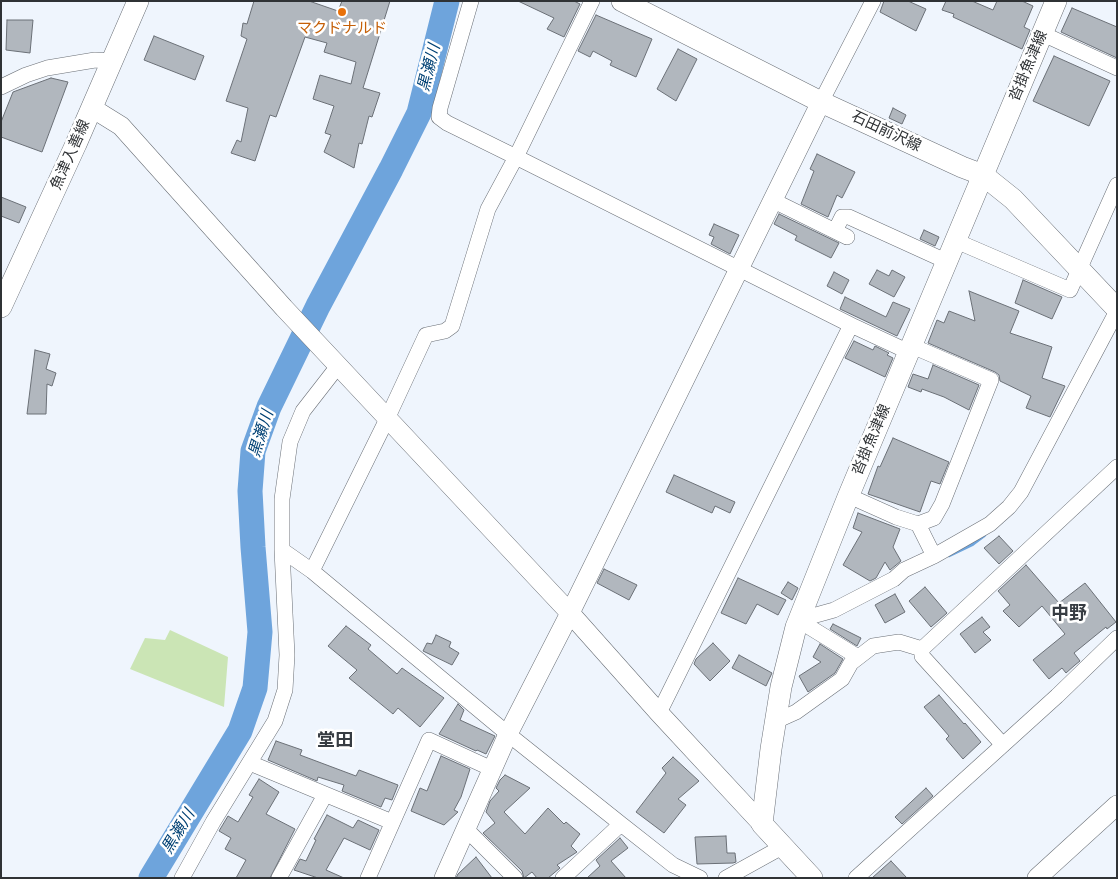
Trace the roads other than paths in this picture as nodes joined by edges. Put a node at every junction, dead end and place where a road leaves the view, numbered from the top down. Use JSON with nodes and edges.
{"nodes":[{"id":1,"x":138,"y":1,"type":"edge"},
{"id":2,"x":471,"y":1,"type":"edge"},
{"id":3,"x":592,"y":1,"type":"edge"},
{"id":4,"x":622,"y":1,"type":"edge"},
{"id":5,"x":873,"y":1,"type":"edge"},
{"id":6,"x":1056,"y":1,"type":"edge"},
{"id":7,"x":1042,"y":34,"type":"junction"},
{"id":8,"x":112,"y":60,"type":"junction"},
{"id":9,"x":1117,"y":68,"type":"edge"},
{"id":10,"x":1,"y":87,"type":"edge"},
{"id":11,"x":821,"y":102,"type":"junction"},
{"id":12,"x":92,"y":108,"type":"junction"},
{"id":13,"x":516,"y":156,"type":"junction"},
{"id":14,"x":983,"y":175,"type":"junction"},
{"id":15,"x":1117,"y":185,"type":"edge"},
{"id":16,"x":772,"y":200,"type":"junction"},
{"id":17,"x":956,"y":241,"type":"junction"},
{"id":18,"x":948,"y":262,"type":"junction"},
{"id":19,"x":738,"y":269,"type":"junction"},
{"id":20,"x":1081,"y":270,"type":"junction"},
{"id":21,"x":1,"y":307,"type":"edge"},
{"id":22,"x":1117,"y":310,"type":"edge"},
{"id":23,"x":851,"y":325,"type":"junction"},
{"id":24,"x":911,"y":349,"type":"junction"},
{"id":25,"x":332,"y":359,"type":"junction"},
{"id":26,"x":387,"y":419,"type":"junction"},
{"id":27,"x":1117,"y":467,"type":"edge"},
{"id":28,"x":849,"y":496,"type":"junction"},
{"id":29,"x":918,"y":524,"type":"junction"},
{"id":30,"x":282,"y":550,"type":"junction"},
{"id":31,"x":934,"y":556,"type":"junction"},
{"id":32,"x":312,"y":571,"type":"junction"},
{"id":33,"x":570,"y":613,"type":"junction"},
{"id":34,"x":798,"y":620,"type":"junction"},
{"id":35,"x":1116,"y":640,"type":"edge"},
{"id":36,"x":922,"y":649,"type":"junction"},
{"id":37,"x":858,"y":657,"type":"junction"},
{"id":38,"x":659,"y":713,"type":"junction"},
{"id":39,"x":776,"y":721,"type":"junction"},
{"id":40,"x":508,"y":734,"type":"junction"},
{"id":41,"x":1003,"y":744,"type":"junction"},
{"id":42,"x":250,"y":763,"type":"junction"},
{"id":43,"x":492,"y":769,"type":"junction"},
{"id":44,"x":325,"y":795,"type":"junction"},
{"id":45,"x":1117,"y":804,"type":"edge"},
{"id":46,"x":392,"y":822,"type":"junction"},
{"id":47,"x":621,"y":824,"type":"junction"},
{"id":48,"x":762,"y":824,"type":"junction"},
{"id":49,"x":466,"y":829,"type":"junction"},
{"id":50,"x":782,"y":847,"type":"junction"},
{"id":51,"x":182,"y":878,"type":"edge"},
{"id":52,"x":279,"y":878,"type":"edge"},
{"id":53,"x":368,"y":878,"type":"edge"},
{"id":54,"x":444,"y":878,"type":"edge"},
{"id":55,"x":515,"y":878,"type":"edge"},
{"id":56,"x":563,"y":878,"type":"edge"},
{"id":57,"x":700,"y":878,"type":"edge"},
{"id":58,"x":726,"y":878,"type":"edge"},
{"id":59,"x":812,"y":878,"type":"edge"},
{"id":60,"x":856,"y":878,"type":"edge"},
{"id":61,"x":1038,"y":878,"type":"edge"}],
"edges":[{"from":1,"to":8,"type":"main road","name":"魚津入善線"},
{"from":2,"to":13,"type":"street"},
{"from":3,"to":13,"type":"street"},
{"from":4,"to":11,"type":"main road","name":"石田前沢線"},
{"from":5,"to":11,"type":"street"},
{"from":6,"to":7,"type":"main road","name":"沓掛魚津線"},
{"from":7,"to":9,"type":"street"},
{"from":7,"to":14,"type":"main road","name":"沓掛魚津線"},
{"from":8,"to":10,"type":"street"},
{"from":8,"to":12,"type":"main road","name":"魚津入善線"},
{"from":11,"to":14,"type":"main road","name":"石田前沢線"},
{"from":11,"to":16,"type":"street"},
{"from":12,"to":21,"type":"main road","name":"魚津入善線"},
{"from":12,"to":25,"type":"street"},
{"from":13,"to":19,"type":"street"},
{"from":13,"to":26,"type":"street"},
{"from":14,"to":17,"type":"main road","name":"沓掛魚津線"},
{"from":14,"to":20,"type":"main road","name":"石田前沢線"},
{"from":15,"to":20,"type":"street"},
{"from":16,"to":18,"type":"street"},
{"from":16,"to":19,"type":"street"},
{"from":17,"to":18,"type":"main road","name":"沓掛魚津線"},
{"from":17,"to":20,"type":"street"},
{"from":18,"to":24,"type":"main road","name":"沓掛魚津線"},
{"from":19,"to":23,"type":"street"},
{"from":19,"to":33,"type":"street"},
{"from":20,"to":22,"type":"main road","name":"石田前沢線"},
{"from":22,"to":31,"type":"street"},
{"from":23,"to":24,"type":"street"},
{"from":23,"to":38,"type":"street"},
{"from":24,"to":28,"type":"main road","name":"沓掛魚津線"},
{"from":24,"to":29,"type":"street"},
{"from":25,"to":26,"type":"street"},
{"from":25,"to":30,"type":"street"},
{"from":26,"to":32,"type":"street"},
{"from":26,"to":33,"type":"street"},
{"from":27,"to":36,"type":"street"},
{"from":28,"to":29,"type":"street"},
{"from":28,"to":34,"type":"main road","name":"沓掛魚津線"},
{"from":29,"to":31,"type":"street"},
{"from":30,"to":32,"type":"street"},
{"from":30,"to":42,"type":"street"},
{"from":31,"to":34,"type":"street"},
{"from":32,"to":40,"type":"street"},
{"from":33,"to":38,"type":"street"},
{"from":33,"to":40,"type":"street"},
{"from":34,"to":37,"type":"street"},
{"from":34,"to":39,"type":"main road","name":"沓掛魚津線"},
{"from":35,"to":41,"type":"street"},
{"from":36,"to":37,"type":"street"},
{"from":36,"to":41,"type":"street"},
{"from":37,"to":39,"type":"street"},
{"from":38,"to":48,"type":"street"},
{"from":39,"to":48,"type":"main road","name":"沓掛魚津線"},
{"from":40,"to":43,"type":"street"},
{"from":40,"to":47,"type":"street"},
{"from":41,"to":60,"type":"street"},
{"from":42,"to":44,"type":"street"},
{"from":42,"to":51,"type":"street"},
{"from":43,"to":46,"type":"street"},
{"from":43,"to":49,"type":"street"},
{"from":44,"to":46,"type":"street"},
{"from":44,"to":52,"type":"street"},
{"from":45,"to":61,"type":"street"},
{"from":46,"to":53,"type":"street"},
{"from":47,"to":56,"type":"street"},
{"from":47,"to":57,"type":"street"},
{"from":48,"to":50,"type":"main road"},
{"from":49,"to":54,"type":"street"},
{"from":49,"to":55,"type":"street"},
{"from":50,"to":58,"type":"street"},
{"from":50,"to":59,"type":"main road"}]}
